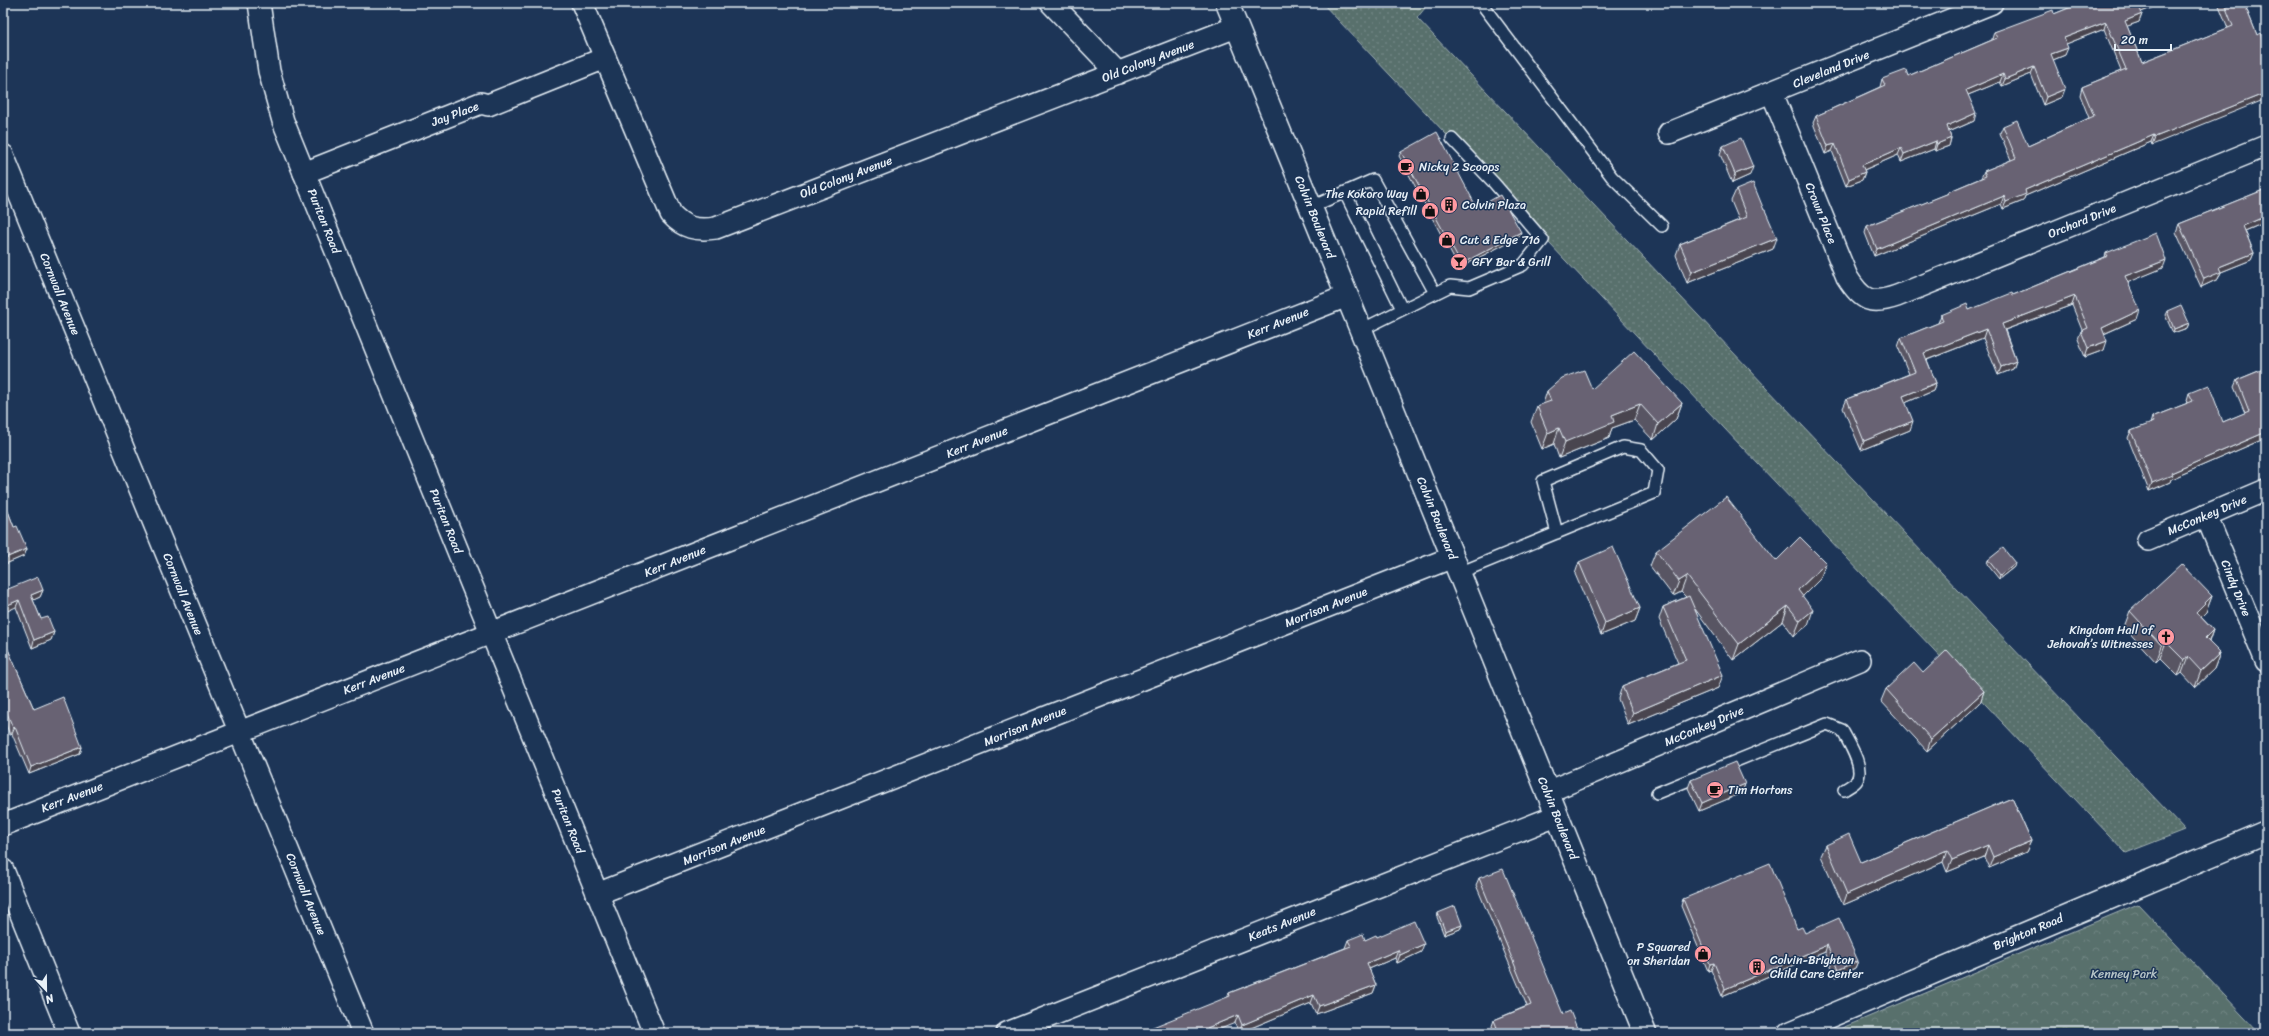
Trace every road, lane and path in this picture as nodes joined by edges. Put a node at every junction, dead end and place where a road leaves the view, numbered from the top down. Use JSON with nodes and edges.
{"nodes":[{"id":1,"x":259,"y":3,"type":"edge"},
{"id":2,"x":1051,"y":3,"type":"edge"},
{"id":3,"x":1227,"y":3,"type":"edge"},
{"id":4,"x":1481,"y":3,"type":"edge"},
{"id":5,"x":1992,"y":3,"type":"edge"},
{"id":6,"x":584,"y":4,"type":"edge"},
{"id":7,"x":1236,"y":27,"type":"junction"},
{"id":8,"x":605,"y":58,"type":"junction"},
{"id":9,"x":1118,"y":73,"type":"junction"},
{"id":10,"x":1772,"y":92,"type":"junction"},
{"id":11,"x":1669,"y":133,"type":"dead end"},
{"id":12,"x":1452,"y":140,"type":"dead end"},
{"id":13,"x":2266,"y":146,"type":"edge"},
{"id":14,"x":3,"y":155,"type":"edge"},
{"id":15,"x":304,"y":173,"type":"junction"},
{"id":16,"x":1345,"y":193,"type":"junction"},
{"id":17,"x":1311,"y":207,"type":"junction"},
{"id":18,"x":1662,"y":226,"type":"dead end"},
{"id":19,"x":1435,"y":293,"type":"junction"},
{"id":20,"x":1347,"y":296,"type":"junction"},
{"id":21,"x":1897,"y":296,"type":"joint"},
{"id":22,"x":1402,"y":309,"type":"junction"},
{"id":23,"x":1362,"y":330,"type":"junction"},
{"id":24,"x":2266,"y":490,"type":"edge"},
{"id":25,"x":2206,"y":515,"type":"junction"},
{"id":26,"x":1557,"y":533,"type":"junction"},
{"id":27,"x":2148,"y":540,"type":"dead end"},
{"id":28,"x":1456,"y":565,"type":"junction"},
{"id":29,"x":492,"y":633,"type":"junction"},
{"id":30,"x":1860,"y":660,"type":"dead end"},
{"id":31,"x":2266,"y":661,"type":"edge"},
{"id":32,"x":240,"y":731,"type":"junction"},
{"id":33,"x":1844,"y":790,"type":"dead end"},
{"id":34,"x":1547,"y":792,"type":"junction"},
{"id":35,"x":1657,"y":793,"type":"dead end"},
{"id":36,"x":1556,"y":816,"type":"junction"},
{"id":37,"x":3,"y":824,"type":"edge"},
{"id":38,"x":2266,"y":832,"type":"edge"},
{"id":39,"x":3,"y":870,"type":"edge"},
{"id":40,"x":597,"y":894,"type":"junction"},
{"id":41,"x":69,"y":1033,"type":"edge"},
{"id":42,"x":363,"y":1033,"type":"edge"},
{"id":43,"x":654,"y":1033,"type":"edge"},
{"id":44,"x":1007,"y":1033,"type":"edge"},
{"id":45,"x":1645,"y":1033,"type":"edge"},
{"id":46,"x":1790,"y":1033,"type":"edge"}],
"edges":[{"from":1,"to":15,"type":"street","name":"Puritan Road"},
{"from":2,"to":9,"type":"street"},
{"from":3,"to":7,"type":"street","name":"Colvin Boulevard"},
{"from":4,"to":18,"type":"lane"},
{"from":5,"to":10,"type":"street","name":"Cleveland Drive"},
{"from":6,"to":8,"type":"street","name":"Old Colony Avenue"},
{"from":7,"to":9,"type":"street","name":"Old Colony Avenue"},
{"from":7,"to":17,"type":"street","name":"Colvin Boulevard"},
{"from":8,"to":9,"type":"street","name":"Old Colony Avenue"},
{"from":8,"to":15,"type":"street","name":"Jay Place"},
{"from":10,"to":11,"type":"street","name":"Cleveland Drive"},
{"from":10,"to":21,"type":"street","name":"Crown Place"},
{"from":12,"to":19,"type":"lane"},
{"from":13,"to":21,"type":"street","name":"Orchard Drive"},
{"from":14,"to":32,"type":"street","name":"Cornwall Avenue"},
{"from":15,"to":29,"type":"street","name":"Puritan Road"},
{"from":16,"to":17,"type":"lane"},
{"from":16,"to":19,"type":"lane"},
{"from":16,"to":22,"type":"lane"},
{"from":17,"to":20,"type":"street","name":"Colvin Boulevard"},
{"from":19,"to":22,"type":"lane"},
{"from":20,"to":23,"type":"street","name":"Colvin Boulevard"},
{"from":20,"to":29,"type":"street","name":"Kerr Avenue"},
{"from":22,"to":23,"type":"lane"},
{"from":23,"to":28,"type":"street","name":"Colvin Boulevard"},
{"from":24,"to":25,"type":"street","name":"McConkey Drive"},
{"from":25,"to":27,"type":"street","name":"McConkey Drive"},
{"from":25,"to":31,"type":"street","name":"Cindy Drive"},
{"from":26,"to":26,"type":"lane"},
{"from":26,"to":28,"type":"lane"},
{"from":28,"to":34,"type":"street","name":"Colvin Boulevard"},
{"from":28,"to":40,"type":"street","name":"Morrison Avenue"},
{"from":29,"to":32,"type":"street","name":"Kerr Avenue"},
{"from":29,"to":40,"type":"street","name":"Puritan Road"},
{"from":30,"to":34,"type":"street","name":"McConkey Drive"},
{"from":32,"to":37,"type":"street","name":"Kerr Avenue"},
{"from":32,"to":42,"type":"street","name":"Cornwall Avenue"},
{"from":33,"to":35,"type":"lane"},
{"from":34,"to":36,"type":"street","name":"Colvin Boulevard"},
{"from":36,"to":44,"type":"street","name":"Keats Avenue"},
{"from":36,"to":45,"type":"street","name":"Colvin Boulevard"},
{"from":38,"to":46,"type":"street","name":"Brighton Road"},
{"from":39,"to":41,"type":"street"},
{"from":40,"to":43,"type":"street","name":"Puritan Road"}]}
